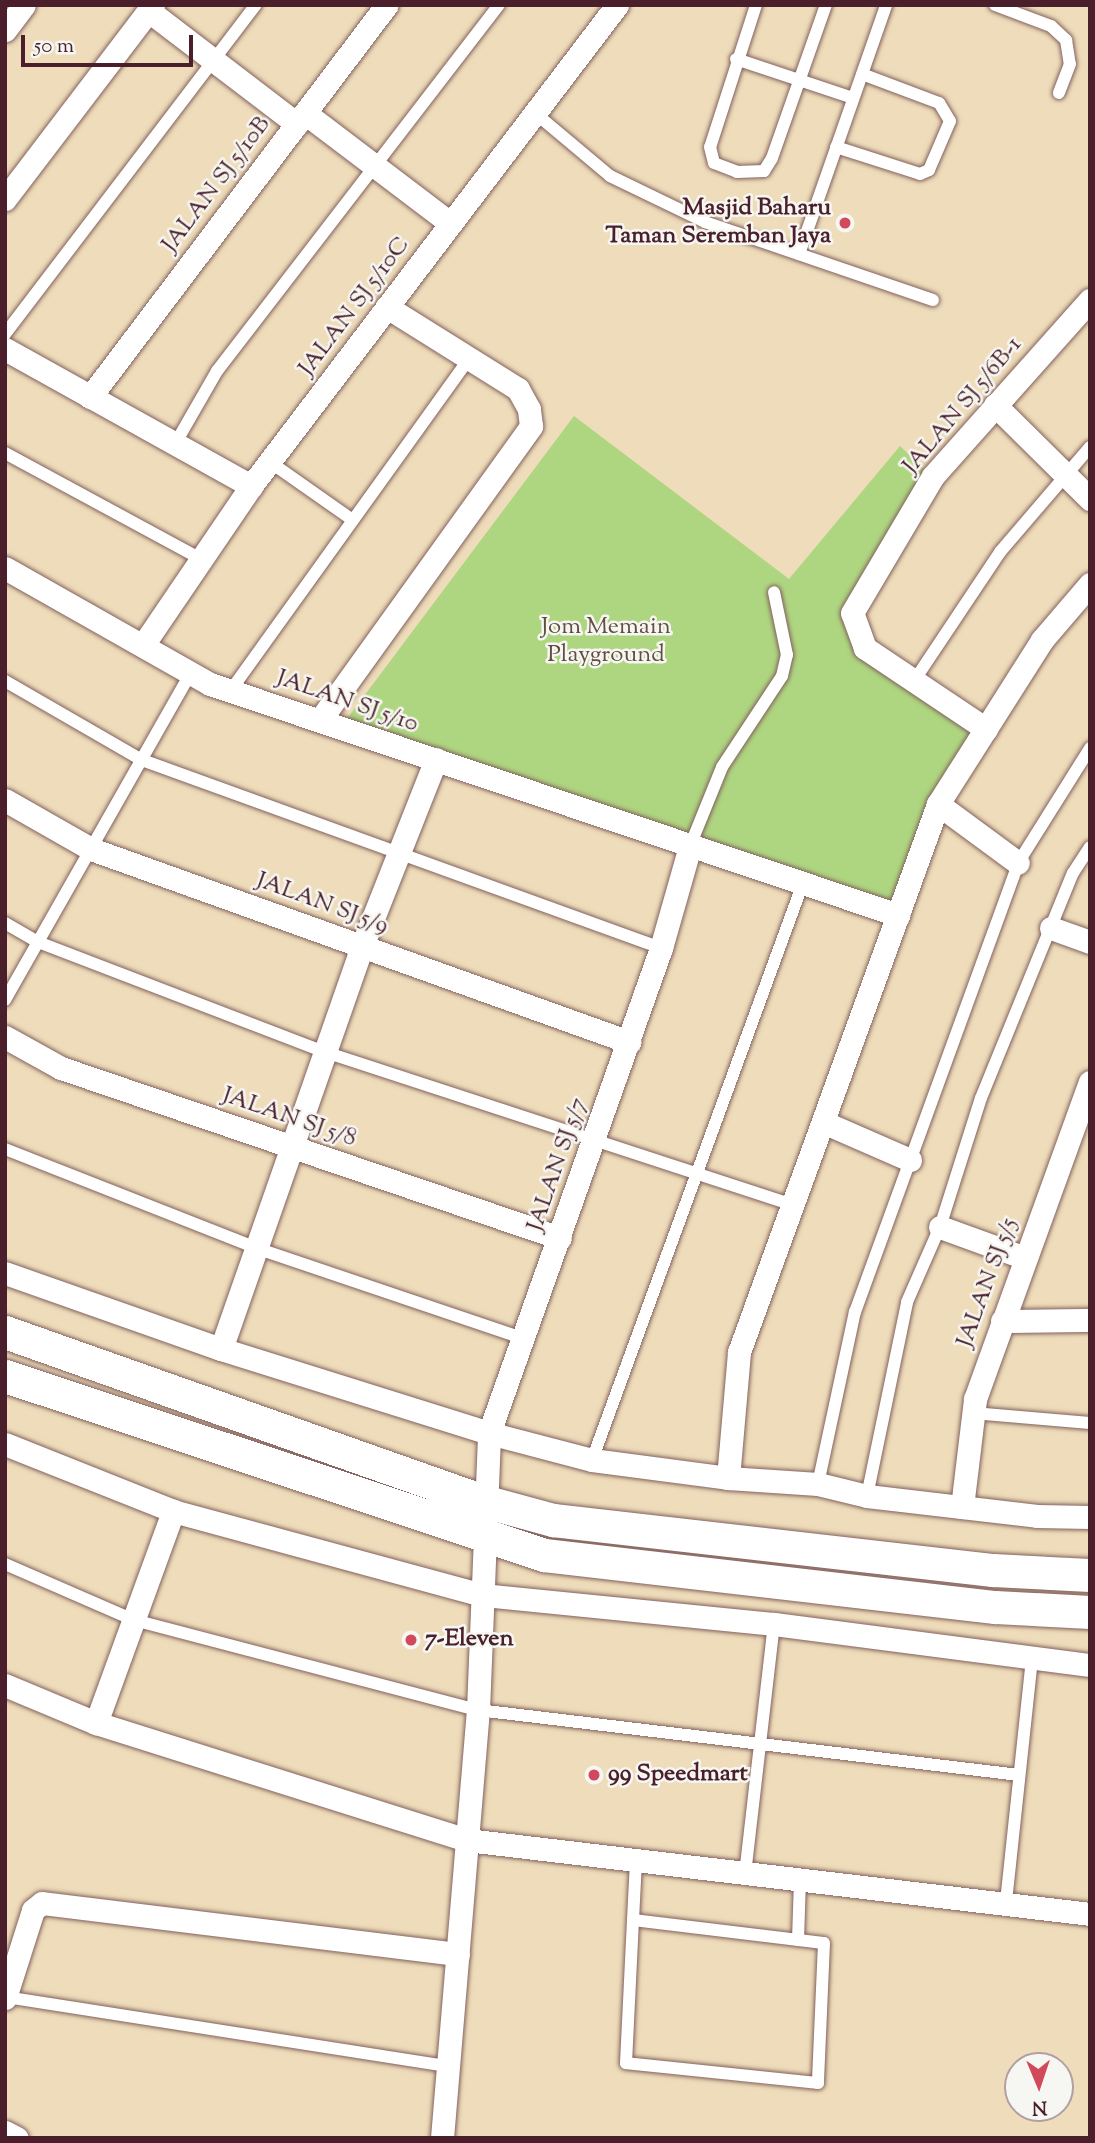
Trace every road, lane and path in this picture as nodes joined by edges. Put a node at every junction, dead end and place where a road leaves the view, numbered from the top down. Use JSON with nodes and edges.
{"nodes":[{"id":1,"x":24,"y":5,"type":"edge"},
{"id":2,"x":256,"y":5,"type":"edge"},
{"id":3,"x":386,"y":5,"type":"edge"},
{"id":4,"x":499,"y":5,"type":"edge"},
{"id":5,"x":617,"y":5,"type":"edge"},
{"id":6,"x":756,"y":5,"type":"edge"},
{"id":7,"x":825,"y":5,"type":"edge"},
{"id":8,"x":886,"y":5,"type":"edge"},
{"id":9,"x":995,"y":5,"type":"edge"},
{"id":10,"x":151,"y":8,"type":"edge"},
{"id":11,"x":5,"y":30,"type":"edge"},
{"id":12,"x":736,"y":59,"type":"junction"},
{"id":13,"x":212,"y":60,"type":"junction"},
{"id":14,"x":862,"y":74,"type":"junction"},
{"id":15,"x":799,"y":80,"type":"junction"},
{"id":16,"x":1059,"y":93,"type":"dead end"},
{"id":17,"x":853,"y":99,"type":"junction"},
{"id":18,"x":535,"y":113,"type":"junction"},
{"id":19,"x":301,"y":118,"type":"junction"},
{"id":20,"x":836,"y":147,"type":"junction"},
{"id":21,"x":375,"y":166,"type":"junction"},
{"id":22,"x":5,"y":199,"type":"edge"},
{"id":23,"x":451,"y":223,"type":"junction"},
{"id":24,"x":799,"y":254,"type":"junction"},
{"id":25,"x":933,"y":300,"type":"dead end"},
{"id":26,"x":1090,"y":300,"type":"edge"},
{"id":27,"x":387,"y":307,"type":"junction"},
{"id":28,"x":5,"y":334,"type":"edge"},
{"id":29,"x":5,"y":349,"type":"edge"},
{"id":30,"x":468,"y":360,"type":"junction"},
{"id":31,"x":90,"y":397,"type":"junction"},
{"id":32,"x":995,"y":405,"type":"junction"},
{"id":33,"x":175,"y":444,"type":"junction"},
{"id":34,"x":1090,"y":447,"type":"edge"},
{"id":35,"x":5,"y":453,"type":"edge"},
{"id":36,"x":270,"y":462,"type":"junction"},
{"id":37,"x":1065,"y":475,"type":"junction"},
{"id":38,"x":251,"y":486,"type":"junction"},
{"id":39,"x":1090,"y":499,"type":"edge"},
{"id":40,"x":351,"y":519,"type":"junction"},
{"id":41,"x":201,"y":559,"type":"junction"},
{"id":42,"x":5,"y":568,"type":"edge"},
{"id":43,"x":1090,"y":584,"type":"edge"},
{"id":44,"x":774,"y":593,"type":"dead end"},
{"id":45,"x":143,"y":645,"type":"junction"},
{"id":46,"x":191,"y":673,"type":"junction"},
{"id":47,"x":5,"y":681,"type":"edge"},
{"id":48,"x":914,"y":681,"type":"junction"},
{"id":49,"x":231,"y":690,"type":"junction"},
{"id":50,"x":320,"y":720,"type":"junction"},
{"id":51,"x":986,"y":729,"type":"junction"},
{"id":52,"x":1090,"y":748,"type":"edge"},
{"id":53,"x":436,"y":759,"type":"junction"},
{"id":54,"x":142,"y":760,"type":"junction"},
{"id":55,"x":5,"y":800,"type":"edge"},
{"id":56,"x":938,"y":804,"type":"junction"},
{"id":57,"x":690,"y":846,"type":"junction"},
{"id":58,"x":1090,"y":847,"type":"edge"},
{"id":59,"x":91,"y":849,"type":"junction"},
{"id":60,"x":398,"y":855,"type":"junction"},
{"id":61,"x":1018,"y":863,"type":"junction"},
{"id":62,"x":803,"y":883,"type":"junction"},
{"id":63,"x":898,"y":915,"type":"junction"},
{"id":64,"x":5,"y":923,"type":"edge"},
{"id":65,"x":1051,"y":928,"type":"junction"},
{"id":66,"x":38,"y":942,"type":"junction"},
{"id":67,"x":1090,"y":942,"type":"edge"},
{"id":68,"x":362,"y":946,"type":"junction"},
{"id":69,"x":661,"y":948,"type":"junction"},
{"id":70,"x":5,"y":1000,"type":"edge"},
{"id":71,"x":5,"y":1037,"type":"edge"},
{"id":72,"x":629,"y":1042,"type":"junction"},
{"id":73,"x":325,"y":1052,"type":"junction"},
{"id":74,"x":1090,"y":1082,"type":"edge"},
{"id":75,"x":823,"y":1122,"type":"junction"},
{"id":76,"x":594,"y":1139,"type":"junction"},
{"id":77,"x":292,"y":1147,"type":"junction"},
{"id":78,"x":5,"y":1149,"type":"edge"},
{"id":79,"x":910,"y":1160,"type":"junction"},
{"id":80,"x":697,"y":1173,"type":"junction"},
{"id":81,"x":793,"y":1205,"type":"junction"},
{"id":82,"x":940,"y":1227,"type":"junction"},
{"id":83,"x":560,"y":1238,"type":"junction"},
{"id":84,"x":256,"y":1248,"type":"junction"},
{"id":85,"x":1025,"y":1258,"type":"junction"},
{"id":86,"x":5,"y":1273,"type":"edge"},
{"id":87,"x":1090,"y":1320,"type":"edge"},
{"id":88,"x":1002,"y":1321,"type":"junction"},
{"id":89,"x":5,"y":1332,"type":"edge"},
{"id":90,"x":525,"y":1339,"type":"junction"},
{"id":91,"x":221,"y":1349,"type":"junction"},
{"id":92,"x":5,"y":1376,"type":"edge"},
{"id":93,"x":973,"y":1413,"type":"junction"},
{"id":94,"x":1090,"y":1423,"type":"edge"},
{"id":95,"x":489,"y":1433,"type":"junction"},
{"id":96,"x":5,"y":1444,"type":"edge"},
{"id":97,"x":592,"y":1460,"type":"junction"},
{"id":98,"x":728,"y":1478,"type":"junction"},
{"id":99,"x":818,"y":1484,"type":"junction"},
{"id":100,"x":867,"y":1496,"type":"junction"},
{"id":101,"x":483,"y":1501,"type":"junction"},
{"id":102,"x":962,"y":1507,"type":"junction"},
{"id":103,"x":173,"y":1511,"type":"junction"},
{"id":104,"x":1090,"y":1517,"type":"edge"},
{"id":105,"x":484,"y":1536,"type":"junction"},
{"id":106,"x":5,"y":1564,"type":"edge"},
{"id":107,"x":1090,"y":1575,"type":"edge"},
{"id":108,"x":483,"y":1595,"type":"junction"},
{"id":109,"x":1090,"y":1612,"type":"edge"},
{"id":110,"x":134,"y":1620,"type":"junction"},
{"id":111,"x":774,"y":1624,"type":"junction"},
{"id":112,"x":1032,"y":1657,"type":"junction"},
{"id":113,"x":1090,"y":1665,"type":"edge"},
{"id":114,"x":5,"y":1685,"type":"edge"},
{"id":115,"x":478,"y":1710,"type":"junction"},
{"id":116,"x":96,"y":1723,"type":"junction"},
{"id":117,"x":760,"y":1746,"type":"junction"},
{"id":118,"x":1020,"y":1775,"type":"junction"},
{"id":119,"x":467,"y":1840,"type":"junction"},
{"id":120,"x":636,"y":1861,"type":"junction"},
{"id":121,"x":745,"y":1874,"type":"junction"},
{"id":122,"x":800,"y":1880,"type":"junction"},
{"id":123,"x":1006,"y":1902,"type":"junction"},
{"id":124,"x":1090,"y":1914,"type":"edge"},
{"id":125,"x":633,"y":1920,"type":"junction"},
{"id":126,"x":798,"y":1940,"type":"junction"},
{"id":127,"x":458,"y":1954,"type":"junction"},
{"id":128,"x":6,"y":1998,"type":"edge"},
{"id":129,"x":448,"y":2066,"type":"junction"},
{"id":130,"x":5,"y":2132,"type":"edge"},
{"id":131,"x":17,"y":2138,"type":"edge"},
{"id":132,"x":442,"y":2138,"type":"edge"}],
"edges":[{"from":1,"to":11,"type":"street"},
{"from":2,"to":13,"type":"lane"},
{"from":3,"to":19,"type":"street","name":"JALAN SJ 5/10B"},
{"from":4,"to":21,"type":"lane"},
{"from":5,"to":18,"type":"street","name":"JALAN SJ 5/10C"},
{"from":6,"to":12,"type":"lane"},
{"from":7,"to":15,"type":"lane"},
{"from":8,"to":14,"type":"lane"},
{"from":9,"to":16,"type":"lane"},
{"from":10,"to":13,"type":"street"},
{"from":10,"to":22,"type":"street"},
{"from":12,"to":15,"type":"lane"},
{"from":12,"to":15,"type":"lane"},
{"from":13,"to":19,"type":"street"},
{"from":13,"to":28,"type":"lane"},
{"from":14,"to":17,"type":"lane"},
{"from":14,"to":20,"type":"lane"},
{"from":15,"to":17,"type":"lane"},
{"from":17,"to":20,"type":"lane"},
{"from":18,"to":23,"type":"street","name":"JALAN SJ 5/10C"},
{"from":18,"to":24,"type":"lane"},
{"from":19,"to":21,"type":"street"},
{"from":19,"to":31,"type":"street","name":"JALAN SJ 5/10B"},
{"from":20,"to":24,"type":"lane"},
{"from":21,"to":23,"type":"street"},
{"from":21,"to":33,"type":"lane"},
{"from":23,"to":27,"type":"street","name":"JALAN SJ 5/10C"},
{"from":24,"to":25,"type":"lane"},
{"from":26,"to":32,"type":"street","name":"JALAN SJ 5/6B-1"},
{"from":27,"to":30,"type":"street"},
{"from":27,"to":36,"type":"street","name":"JALAN SJ 5/10C"},
{"from":29,"to":31,"type":"street"},
{"from":30,"to":40,"type":"lane"},
{"from":30,"to":50,"type":"street"},
{"from":31,"to":33,"type":"street"},
{"from":32,"to":37,"type":"street"},
{"from":32,"to":48,"type":"street","name":"JALAN SJ 5/6B-1"},
{"from":33,"to":38,"type":"street"},
{"from":34,"to":37,"type":"lane"},
{"from":35,"to":41,"type":"lane"},
{"from":36,"to":38,"type":"street","name":"JALAN SJ 5/10C"},
{"from":36,"to":40,"type":"lane"},
{"from":37,"to":39,"type":"street"},
{"from":37,"to":48,"type":"lane"},
{"from":38,"to":41,"type":"street","name":"JALAN SJ 5/10C"},
{"from":40,"to":49,"type":"lane"},
{"from":41,"to":45,"type":"street","name":"JALAN SJ 5/10C"},
{"from":42,"to":45,"type":"street","name":"JALAN SJ 5/10"},
{"from":43,"to":51,"type":"street"},
{"from":44,"to":57,"type":"lane"},
{"from":45,"to":46,"type":"street","name":"JALAN SJ 5/10"},
{"from":46,"to":49,"type":"street","name":"JALAN SJ 5/10"},
{"from":46,"to":54,"type":"lane"},
{"from":47,"to":54,"type":"lane"},
{"from":48,"to":51,"type":"street","name":"JALAN SJ 5/6B-1"},
{"from":49,"to":50,"type":"street","name":"JALAN SJ 5/10"},
{"from":50,"to":53,"type":"street","name":"JALAN SJ 5/10"},
{"from":51,"to":56,"type":"street"},
{"from":52,"to":61,"type":"lane"},
{"from":53,"to":57,"type":"street","name":"JALAN SJ 5/10"},
{"from":53,"to":60,"type":"street"},
{"from":54,"to":59,"type":"lane"},
{"from":54,"to":60,"type":"lane"},
{"from":55,"to":59,"type":"street","name":"JALAN SJ 5/9"},
{"from":56,"to":61,"type":"street"},
{"from":56,"to":63,"type":"street"},
{"from":57,"to":62,"type":"street","name":"JALAN SJ 5/10"},
{"from":57,"to":69,"type":"street","name":"JALAN SJ 5/7"},
{"from":58,"to":65,"type":"lane"},
{"from":59,"to":66,"type":"lane"},
{"from":59,"to":68,"type":"street","name":"JALAN SJ 5/9"},
{"from":60,"to":68,"type":"street"},
{"from":60,"to":69,"type":"lane"},
{"from":61,"to":79,"type":"lane"},
{"from":62,"to":63,"type":"street","name":"JALAN SJ 5/10"},
{"from":62,"to":80,"type":"lane"},
{"from":63,"to":75,"type":"street"},
{"from":64,"to":66,"type":"lane"},
{"from":65,"to":67,"type":"street"},
{"from":65,"to":82,"type":"lane"},
{"from":66,"to":70,"type":"lane"},
{"from":66,"to":73,"type":"lane"},
{"from":68,"to":72,"type":"street","name":"JALAN SJ 5/9"},
{"from":68,"to":73,"type":"street"},
{"from":69,"to":72,"type":"street","name":"JALAN SJ 5/7"},
{"from":71,"to":77,"type":"street","name":"JALAN SJ 5/8"},
{"from":72,"to":76,"type":"street","name":"JALAN SJ 5/7"},
{"from":73,"to":76,"type":"lane"},
{"from":73,"to":77,"type":"street"},
{"from":74,"to":85,"type":"street","name":"JALAN SJ 5/5"},
{"from":75,"to":79,"type":"street"},
{"from":75,"to":81,"type":"street"},
{"from":76,"to":80,"type":"lane"},
{"from":76,"to":83,"type":"street","name":"JALAN SJ 5/7"},
{"from":77,"to":83,"type":"street","name":"JALAN SJ 5/8"},
{"from":77,"to":84,"type":"street"},
{"from":78,"to":84,"type":"lane"},
{"from":79,"to":99,"type":"lane"},
{"from":80,"to":81,"type":"lane"},
{"from":80,"to":97,"type":"lane"},
{"from":81,"to":98,"type":"street"},
{"from":82,"to":85,"type":"street"},
{"from":82,"to":100,"type":"lane"},
{"from":83,"to":90,"type":"street","name":"JALAN SJ 5/7"},
{"from":84,"to":90,"type":"lane"},
{"from":84,"to":91,"type":"street"},
{"from":85,"to":88,"type":"street","name":"JALAN SJ 5/5"},
{"from":86,"to":91,"type":"street"},
{"from":87,"to":88,"type":"street"},
{"from":88,"to":93,"type":"street","name":"JALAN SJ 5/5"},
{"from":89,"to":101,"type":"street"},
{"from":90,"to":95,"type":"street","name":"JALAN SJ 5/7"},
{"from":91,"to":95,"type":"street"},
{"from":92,"to":105,"type":"street"},
{"from":93,"to":94,"type":"lane"},
{"from":93,"to":102,"type":"street","name":"JALAN SJ 5/5"},
{"from":95,"to":97,"type":"street"},
{"from":95,"to":101,"type":"street","name":"JALAN SJ 5/7"},
{"from":96,"to":103,"type":"street"},
{"from":97,"to":98,"type":"street"},
{"from":98,"to":99,"type":"street"},
{"from":99,"to":100,"type":"street"},
{"from":100,"to":102,"type":"street"},
{"from":101,"to":105,"type":"street","name":"JALAN SJ 5/7"},
{"from":101,"to":107,"type":"street"},
{"from":102,"to":104,"type":"street"},
{"from":103,"to":108,"type":"street"},
{"from":103,"to":110,"type":"street"},
{"from":105,"to":108,"type":"street","name":"JALAN SJ 5/7"},
{"from":105,"to":109,"type":"street"},
{"from":106,"to":110,"type":"lane"},
{"from":108,"to":111,"type":"street"},
{"from":108,"to":115,"type":"street","name":"JALAN SJ 5/7"},
{"from":110,"to":115,"type":"lane"},
{"from":110,"to":116,"type":"street"},
{"from":111,"to":112,"type":"street"},
{"from":111,"to":117,"type":"lane"},
{"from":112,"to":113,"type":"street"},
{"from":112,"to":118,"type":"lane"},
{"from":114,"to":116,"type":"street"},
{"from":115,"to":117,"type":"lane"},
{"from":115,"to":119,"type":"street","name":"JALAN SJ 5/7"},
{"from":116,"to":119,"type":"street"},
{"from":117,"to":118,"type":"lane"},
{"from":117,"to":121,"type":"lane"},
{"from":118,"to":123,"type":"lane"},
{"from":119,"to":120,"type":"street"},
{"from":119,"to":127,"type":"street","name":"JALAN SJ 5/7"},
{"from":120,"to":121,"type":"street"},
{"from":120,"to":125,"type":"lane"},
{"from":121,"to":122,"type":"street"},
{"from":122,"to":123,"type":"street"},
{"from":122,"to":126,"type":"lane"},
{"from":123,"to":124,"type":"street"},
{"from":125,"to":126,"type":"lane"},
{"from":125,"to":126,"type":"lane"},
{"from":127,"to":128,"type":"street"},
{"from":127,"to":129,"type":"street","name":"JALAN SJ 5/7"},
{"from":128,"to":129,"type":"lane"},
{"from":129,"to":132,"type":"street","name":"JALAN SJ 5/7"},
{"from":130,"to":131,"type":"street"}]}
